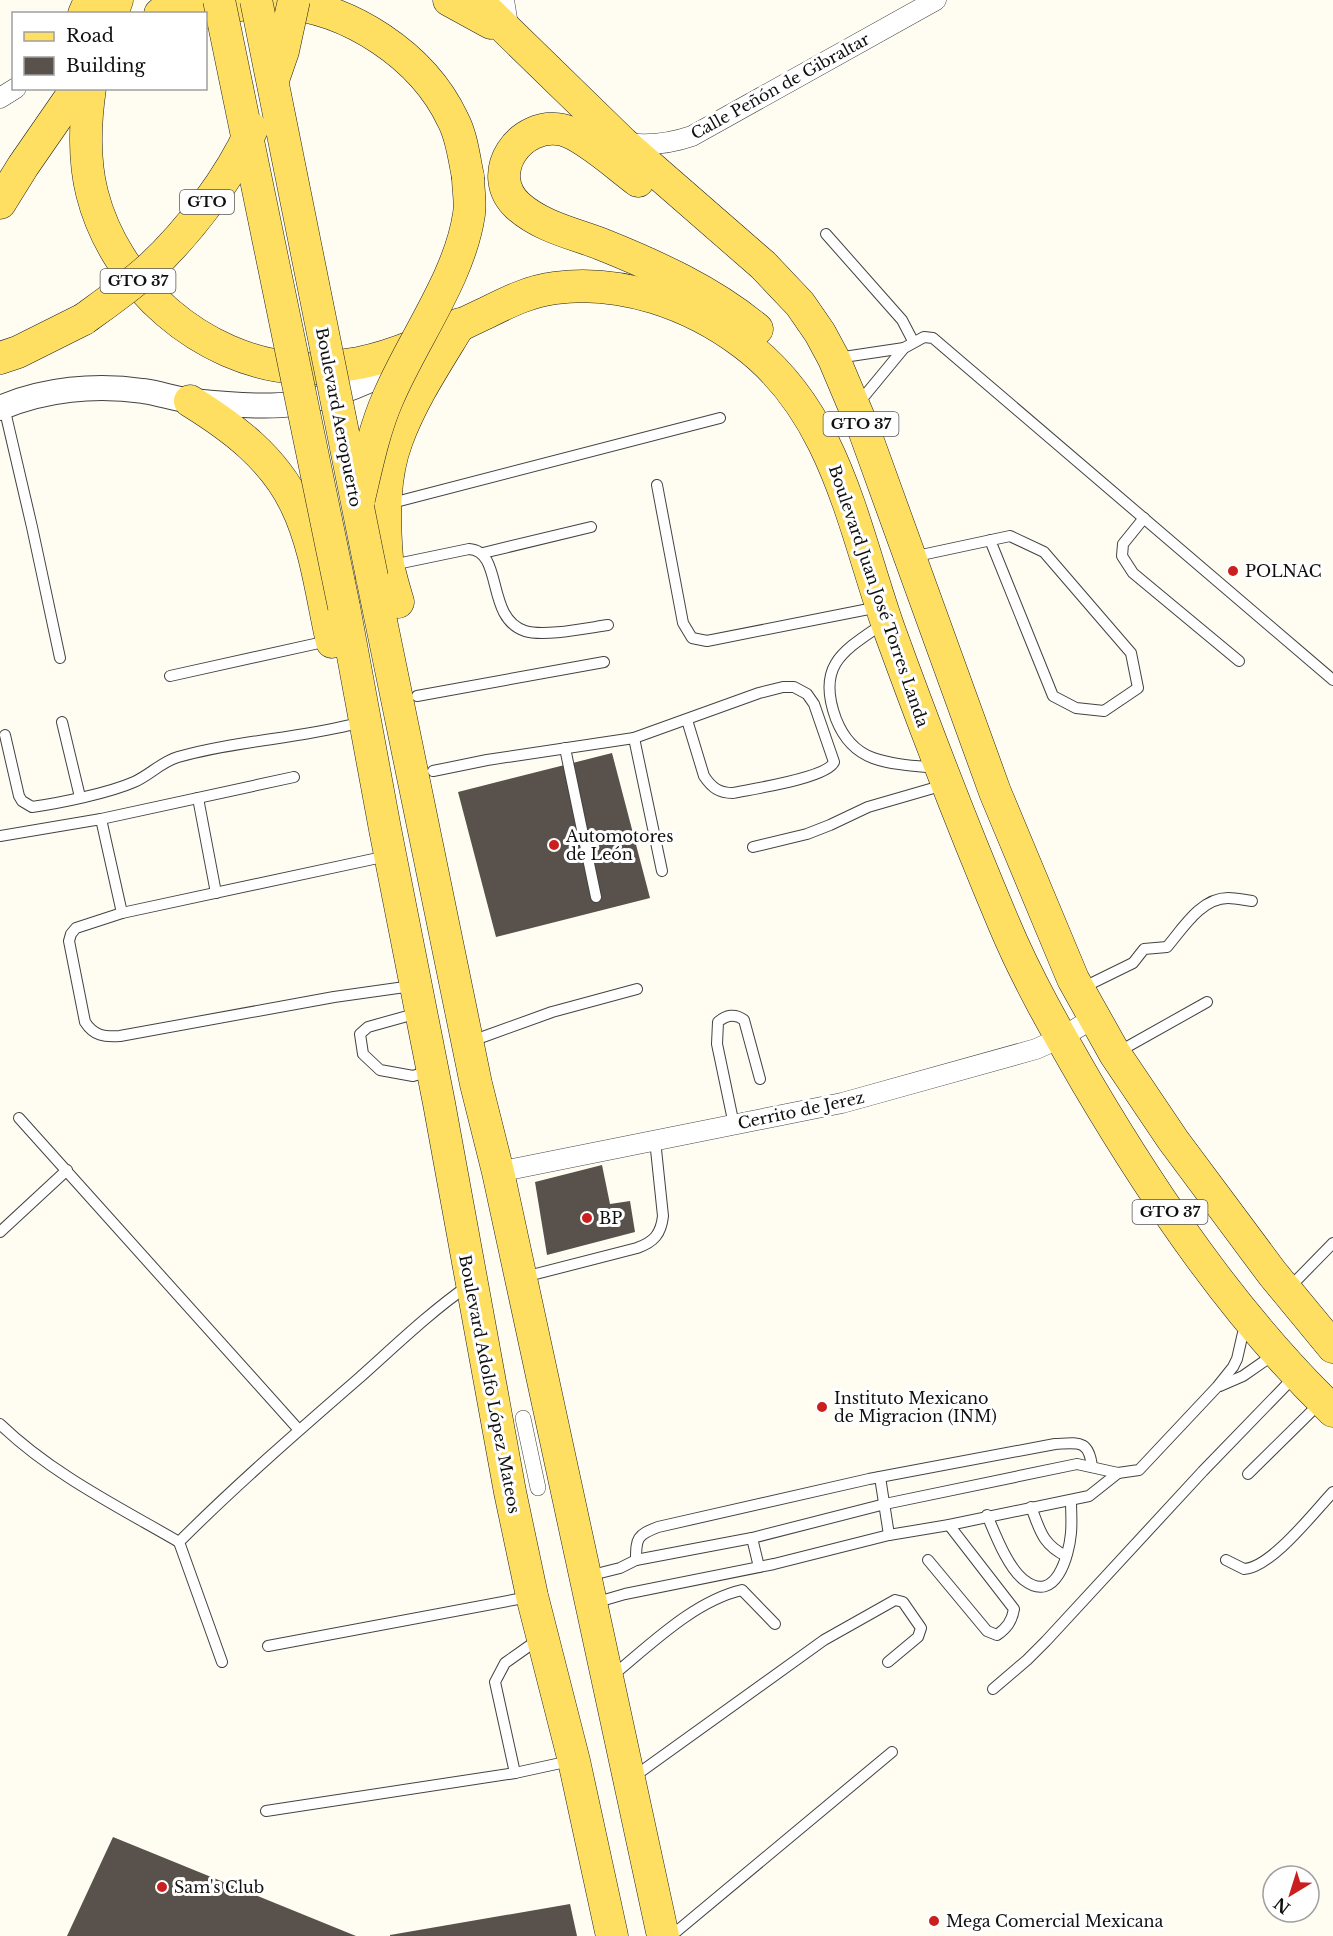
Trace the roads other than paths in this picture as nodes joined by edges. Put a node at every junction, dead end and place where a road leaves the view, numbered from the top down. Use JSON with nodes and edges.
{"nodes":[{"id":1,"x":177,"y":0,"type":"edge"},
{"id":2,"x":219,"y":0,"type":"edge"},
{"id":3,"x":256,"y":0,"type":"edge"},
{"id":4,"x":294,"y":0,"type":"edge"},
{"id":5,"x":449,"y":0,"type":"edge"},
{"id":6,"x":476,"y":0,"type":"edge"},
{"id":7,"x":504,"y":0,"type":"edge"},
{"id":8,"x":936,"y":0,"type":"edge"},
{"id":9,"x":162,"y":12,"type":"edge"},
{"id":10,"x":207,"y":12,"type":"edge"},
{"id":11,"x":510,"y":34,"type":"junction"},
{"id":12,"x":13,"y":90,"type":"edge"},
{"id":13,"x":49,"y":90,"type":"edge"},
{"id":14,"x":76,"y":90,"type":"edge"},
{"id":15,"x":90,"y":90,"type":"edge"},
{"id":16,"x":0,"y":98,"type":"edge"},
{"id":17,"x":581,"y":138,"type":"junction"},
{"id":18,"x":623,"y":143,"type":"junction"},
{"id":19,"x":23,"y":166,"type":"junction"},
{"id":20,"x":0,"y":203,"type":"edge"},
{"id":21,"x":826,"y":234,"type":"dead end"},
{"id":22,"x":763,"y":265,"type":"junction"},
{"id":23,"x":460,"y":324,"type":"junction"},
{"id":24,"x":909,"y":344,"type":"junction"},
{"id":25,"x":0,"y":358,"type":"edge"},
{"id":26,"x":834,"y":359,"type":"junction"},
{"id":27,"x":190,"y":400,"type":"junction"},
{"id":28,"x":2,"y":407,"type":"edge"},
{"id":29,"x":854,"y":408,"type":"junction"},
{"id":30,"x":720,"y":418,"type":"dead end"},
{"id":31,"x":833,"y":464,"type":"junction"},
{"id":32,"x":657,"y":485,"type":"dead end"},
{"id":33,"x":290,"y":493,"type":"junction"},
{"id":34,"x":371,"y":507,"type":"junction"},
{"id":35,"x":1144,"y":518,"type":"junction"},
{"id":36,"x":591,"y":527,"type":"dead end"},
{"id":37,"x":990,"y":540,"type":"junction"},
{"id":38,"x":483,"y":553,"type":"junction"},
{"id":39,"x":910,"y":558,"type":"junction"},
{"id":40,"x":380,"y":569,"type":"junction"},
{"id":41,"x":348,"y":582,"type":"dead end"},
{"id":42,"x":884,"y":614,"type":"junction"},
{"id":43,"x":608,"y":625,"type":"dead end"},
{"id":44,"x":332,"y":640,"type":"junction"},
{"id":45,"x":60,"y":658,"type":"dead end"},
{"id":46,"x":1239,"y":661,"type":"dead end"},
{"id":47,"x":604,"y":662,"type":"dead end"},
{"id":48,"x":170,"y":676,"type":"dead end"},
{"id":49,"x":1333,"y":680,"type":"edge"},
{"id":50,"x":417,"y":696,"type":"junction"},
{"id":51,"x":362,"y":718,"type":"junction"},
{"id":52,"x":687,"y":720,"type":"junction"},
{"id":53,"x":62,"y":722,"type":"dead end"},
{"id":54,"x":5,"y":735,"type":"dead end"},
{"id":55,"x":634,"y":738,"type":"junction"},
{"id":56,"x":565,"y":748,"type":"junction"},
{"id":57,"x":433,"y":771,"type":"junction"},
{"id":58,"x":944,"y":776,"type":"junction"},
{"id":59,"x":294,"y":777,"type":"dead end"},
{"id":60,"x":80,"y":797,"type":"junction"},
{"id":61,"x":198,"y":798,"type":"junction"},
{"id":62,"x":101,"y":819,"type":"junction"},
{"id":63,"x":0,"y":836,"type":"edge"},
{"id":64,"x":400,"y":839,"type":"junction"},
{"id":65,"x":753,"y":846,"type":"dead end"},
{"id":66,"x":662,"y":872,"type":"dead end"},
{"id":67,"x":216,"y":893,"type":"junction"},
{"id":68,"x":596,"y":897,"type":"dead end"},
{"id":69,"x":427,"y":900,"type":"dead end"},
{"id":70,"x":1252,"y":901,"type":"dead end"},
{"id":71,"x":122,"y":913,"type":"junction"},
{"id":72,"x":637,"y":989,"type":"dead end"},
{"id":73,"x":1079,"y":989,"type":"junction"},
{"id":74,"x":408,"y":1001,"type":"junction"},
{"id":75,"x":1207,"y":1002,"type":"dead end"},
{"id":76,"x":1095,"y":1017,"type":"junction"},
{"id":77,"x":452,"y":1023,"type":"dead end"},
{"id":78,"x":480,"y":1038,"type":"junction"},
{"id":79,"x":1060,"y":1038,"type":"junction"},
{"id":80,"x":1115,"y":1054,"type":"junction"},
{"id":81,"x":426,"y":1072,"type":"junction"},
{"id":82,"x":760,"y":1079,"type":"dead end"},
{"id":83,"x":476,"y":1084,"type":"junction"},
{"id":84,"x":439,"y":1103,"type":"junction"},
{"id":85,"x":19,"y":1118,"type":"dead end"},
{"id":86,"x":734,"y":1125,"type":"junction"},
{"id":87,"x":655,"y":1140,"type":"junction"},
{"id":88,"x":489,"y":1161,"type":"junction"},
{"id":89,"x":67,"y":1170,"type":"junction"},
{"id":90,"x":496,"y":1219,"type":"dead end"},
{"id":91,"x":0,"y":1232,"type":"edge"},
{"id":92,"x":1333,"y":1243,"type":"edge"},
{"id":93,"x":512,"y":1266,"type":"junction"},
{"id":94,"x":471,"y":1284,"type":"junction"},
{"id":95,"x":1286,"y":1291,"type":"junction"},
{"id":96,"x":1247,"y":1316,"type":"junction"},
{"id":97,"x":1331,"y":1339,"type":"edge"},
{"id":98,"x":1287,"y":1363,"type":"junction"},
{"id":99,"x":1217,"y":1387,"type":"junction"},
{"id":100,"x":1328,"y":1406,"type":"edge"},
{"id":101,"x":523,"y":1418,"type":"dead end"},
{"id":102,"x":0,"y":1424,"type":"edge"},
{"id":103,"x":298,"y":1430,"type":"junction"},
{"id":104,"x":1092,"y":1467,"type":"junction"},
{"id":105,"x":1118,"y":1473,"type":"junction"},
{"id":106,"x":1248,"y":1474,"type":"dead end"},
{"id":107,"x":880,"y":1477,"type":"junction"},
{"id":108,"x":538,"y":1488,"type":"dead end"},
{"id":109,"x":1333,"y":1492,"type":"edge"},
{"id":110,"x":1071,"y":1500,"type":"junction"},
{"id":111,"x":885,"y":1504,"type":"junction"},
{"id":112,"x":1031,"y":1508,"type":"junction"},
{"id":113,"x":987,"y":1515,"type":"junction"},
{"id":114,"x":949,"y":1525,"type":"junction"},
{"id":115,"x":889,"y":1535,"type":"junction"},
{"id":116,"x":752,"y":1538,"type":"junction"},
{"id":117,"x":179,"y":1542,"type":"junction"},
{"id":118,"x":1066,"y":1556,"type":"junction"},
{"id":119,"x":636,"y":1560,"type":"junction"},
{"id":120,"x":928,"y":1560,"type":"dead end"},
{"id":121,"x":1226,"y":1560,"type":"dead end"},
{"id":122,"x":759,"y":1568,"type":"junction"},
{"id":123,"x":734,"y":1572,"type":"junction"},
{"id":124,"x":588,"y":1590,"type":"junction"},
{"id":125,"x":742,"y":1590,"type":"junction"},
{"id":126,"x":532,"y":1596,"type":"junction"},
{"id":127,"x":775,"y":1624,"type":"dead end"},
{"id":128,"x":542,"y":1637,"type":"junction"},
{"id":129,"x":268,"y":1646,"type":"dead end"},
{"id":130,"x":222,"y":1662,"type":"dead end"},
{"id":131,"x":888,"y":1662,"type":"dead end"},
{"id":132,"x":607,"y":1680,"type":"junction"},
{"id":133,"x":993,"y":1689,"type":"dead end"},
{"id":134,"x":892,"y":1752,"type":"dead end"},
{"id":135,"x":574,"y":1761,"type":"junction"},
{"id":136,"x":515,"y":1773,"type":"junction"},
{"id":137,"x":629,"y":1780,"type":"junction"},
{"id":138,"x":266,"y":1811,"type":"dead end"},
{"id":139,"x":612,"y":1936,"type":"edge"},
{"id":140,"x":663,"y":1936,"type":"edge"},
{"id":141,"x":671,"y":1936,"type":"edge"}],
"edges":[{"from":1,"to":9,"type":"main road"},
{"from":2,"to":64,"type":"main road","name":"Boulevard Aeropuerto","bridge":true},
{"from":3,"to":34,"type":"main road","name":"Boulevard Aeropuerto","bridge":true},
{"from":4,"to":25,"type":"main road","number":"GTO","bridge":true},
{"from":5,"to":11,"type":"main road"},
{"from":6,"to":11,"type":"main road","number":"GTO 37"},
{"from":7,"to":11,"type":"street"},
{"from":8,"to":18,"type":"street","name":"Calle Peñón de Gibraltar"},
{"from":10,"to":34,"type":"main road","bridge":true},
{"from":11,"to":18,"type":"main road","number":"GTO 37"},
{"from":12,"to":16,"type":"street"},
{"from":13,"to":19,"type":"main road"},
{"from":14,"to":19,"type":"main road"},
{"from":15,"to":23,"type":"main road","name":"Boulevard Juan José Torres Landa","number":"GTO 37","bridge":true},
{"from":17,"to":18,"type":"street","name":"Calle Peñón de Gibraltar"},
{"from":17,"to":22,"type":"main road"},
{"from":17,"to":31,"type":"main road"},
{"from":18,"to":22,"type":"main road","number":"GTO 37"},
{"from":19,"to":20,"type":"main road"},
{"from":21,"to":24,"type":"lane"},
{"from":22,"to":26,"type":"main road","number":"GTO 37"},
{"from":23,"to":27,"type":"street"},
{"from":23,"to":31,"type":"main road","name":"Boulevard Juan José Torres Landa","number":"GTO 37"},
{"from":23,"to":34,"type":"main road"},
{"from":24,"to":26,"type":"lane"},
{"from":24,"to":29,"type":"lane"},
{"from":24,"to":35,"type":"lane"},
{"from":26,"to":29,"type":"main road","number":"GTO 37"},
{"from":27,"to":28,"type":"street"},
{"from":27,"to":33,"type":"main road"},
{"from":28,"to":45,"type":"lane"},
{"from":29,"to":39,"type":"main road","number":"GTO 37"},
{"from":30,"to":34,"type":"lane"},
{"from":31,"to":42,"type":"main road","name":"Boulevard Juan José Torres Landa","number":"GTO 37"},
{"from":32,"to":42,"type":"lane"},
{"from":33,"to":40,"type":"main road"},
{"from":33,"to":44,"type":"main road"},
{"from":34,"to":40,"type":"main road"},
{"from":34,"to":64,"type":"main road","name":"Boulevard Aeropuerto","bridge":true},
{"from":35,"to":46,"type":"lane"},
{"from":35,"to":49,"type":"lane"},
{"from":36,"to":38,"type":"lane"},
{"from":37,"to":37,"type":"lane"},
{"from":37,"to":39,"type":"lane"},
{"from":38,"to":40,"type":"lane"},
{"from":38,"to":43,"type":"lane"},
{"from":39,"to":73,"type":"main road","number":"GTO 37"},
{"from":40,"to":50,"type":"main road"},
{"from":40,"to":64,"type":"lane"},
{"from":41,"to":51,"type":"lane"},
{"from":42,"to":58,"type":"main road","name":"Boulevard Juan José Torres Landa","number":"GTO 37"},
{"from":42,"to":58,"type":"lane"},
{"from":44,"to":48,"type":"lane"},
{"from":44,"to":51,"type":"main road"},
{"from":47,"to":50,"type":"lane"},
{"from":50,"to":57,"type":"main road"},
{"from":51,"to":60,"type":"lane"},
{"from":51,"to":64,"type":"main road"},
{"from":52,"to":52,"type":"lane"},
{"from":52,"to":55,"type":"lane"},
{"from":53,"to":60,"type":"lane"},
{"from":54,"to":60,"type":"lane"},
{"from":55,"to":56,"type":"lane"},
{"from":55,"to":66,"type":"lane"},
{"from":56,"to":57,"type":"lane"},
{"from":56,"to":68,"type":"lane"},
{"from":57,"to":78,"type":"main road"},
{"from":58,"to":65,"type":"lane"},
{"from":58,"to":79,"type":"main road","name":"Boulevard Juan José Torres Landa","number":"GTO 37"},
{"from":59,"to":61,"type":"lane"},
{"from":61,"to":62,"type":"lane"},
{"from":61,"to":67,"type":"lane"},
{"from":62,"to":63,"type":"lane"},
{"from":62,"to":71,"type":"lane"},
{"from":64,"to":67,"type":"lane"},
{"from":64,"to":69,"type":"lane"},
{"from":64,"to":74,"type":"main road"},
{"from":64,"to":83,"type":"main road"},
{"from":64,"to":84,"type":"main road","name":"Boulevard Adolfo López Mateos"},
{"from":67,"to":71,"type":"lane"},
{"from":70,"to":73,"type":"lane"},
{"from":71,"to":74,"type":"lane"},
{"from":72,"to":78,"type":"lane"},
{"from":73,"to":76,"type":"main road","number":"GTO 37"},
{"from":74,"to":81,"type":"main road"},
{"from":74,"to":81,"type":"lane"},
{"from":75,"to":80,"type":"lane"},
{"from":76,"to":79,"type":"street","name":"Cerrito de Jerez"},
{"from":76,"to":80,"type":"main road","number":"GTO 37"},
{"from":77,"to":88,"type":"lane"},
{"from":78,"to":83,"type":"main road"},
{"from":79,"to":86,"type":"street","name":"Cerrito de Jerez"},
{"from":79,"to":96,"type":"main road","name":"Boulevard Juan José Torres Landa","number":"GTO 37"},
{"from":80,"to":95,"type":"main road","number":"GTO 37"},
{"from":81,"to":84,"type":"main road"},
{"from":82,"to":86,"type":"lane"},
{"from":83,"to":88,"type":"main road"},
{"from":84,"to":94,"type":"main road","name":"Boulevard Adolfo López Mateos"},
{"from":85,"to":89,"type":"lane"},
{"from":86,"to":87,"type":"street","name":"Cerrito de Jerez"},
{"from":87,"to":88,"type":"street","name":"Cerrito de Jerez"},
{"from":87,"to":93,"type":"lane"},
{"from":88,"to":93,"type":"main road"},
{"from":89,"to":91,"type":"lane"},
{"from":89,"to":103,"type":"lane"},
{"from":90,"to":93,"type":"lane"},
{"from":92,"to":95,"type":"lane"},
{"from":93,"to":124,"type":"main road"},
{"from":94,"to":103,"type":"lane"},
{"from":94,"to":126,"type":"main road","name":"Boulevard Adolfo López Mateos"},
{"from":95,"to":97,"type":"main road","number":"GTO 37"},
{"from":96,"to":98,"type":"main road","name":"Boulevard Juan José Torres Landa","number":"GTO 37"},
{"from":96,"to":99,"type":"lane"},
{"from":98,"to":99,"type":"lane"},
{"from":98,"to":100,"type":"main road","name":"Boulevard Juan José Torres Landa","number":"GTO 37"},
{"from":98,"to":133,"type":"lane"},
{"from":99,"to":105,"type":"lane"},
{"from":100,"to":106,"type":"lane"},
{"from":101,"to":108,"type":"street"},
{"from":102,"to":117,"type":"lane"},
{"from":103,"to":117,"type":"lane"},
{"from":104,"to":105,"type":"lane"},
{"from":104,"to":107,"type":"lane"},
{"from":104,"to":111,"type":"lane"},
{"from":105,"to":110,"type":"lane"},
{"from":107,"to":111,"type":"lane"},
{"from":107,"to":119,"type":"lane"},
{"from":109,"to":121,"type":"lane"},
{"from":110,"to":112,"type":"lane"},
{"from":110,"to":118,"type":"lane"},
{"from":111,"to":115,"type":"lane"},
{"from":111,"to":116,"type":"lane"},
{"from":112,"to":113,"type":"lane"},
{"from":112,"to":118,"type":"lane"},
{"from":113,"to":114,"type":"lane"},
{"from":113,"to":118,"type":"lane"},
{"from":114,"to":115,"type":"lane"},
{"from":114,"to":120,"type":"lane"},
{"from":115,"to":122,"type":"lane"},
{"from":116,"to":119,"type":"lane"},
{"from":116,"to":122,"type":"lane"},
{"from":117,"to":130,"type":"lane"},
{"from":119,"to":124,"type":"lane"},
{"from":122,"to":123,"type":"lane"},
{"from":123,"to":124,"type":"lane"},
{"from":123,"to":125,"type":"lane"},
{"from":124,"to":132,"type":"main road"},
{"from":125,"to":127,"type":"lane"},
{"from":125,"to":132,"type":"lane"},
{"from":126,"to":128,"type":"main road","name":"Boulevard Adolfo López Mateos"},
{"from":126,"to":129,"type":"lane"},
{"from":128,"to":135,"type":"main road","name":"Boulevard Adolfo López Mateos"},
{"from":128,"to":136,"type":"lane"},
{"from":131,"to":137,"type":"lane"},
{"from":132,"to":137,"type":"main road"},
{"from":134,"to":141,"type":"lane"},
{"from":135,"to":136,"type":"lane"},
{"from":135,"to":139,"type":"main road","name":"Boulevard Adolfo López Mateos"},
{"from":136,"to":138,"type":"lane"},
{"from":137,"to":140,"type":"main road"}]}
